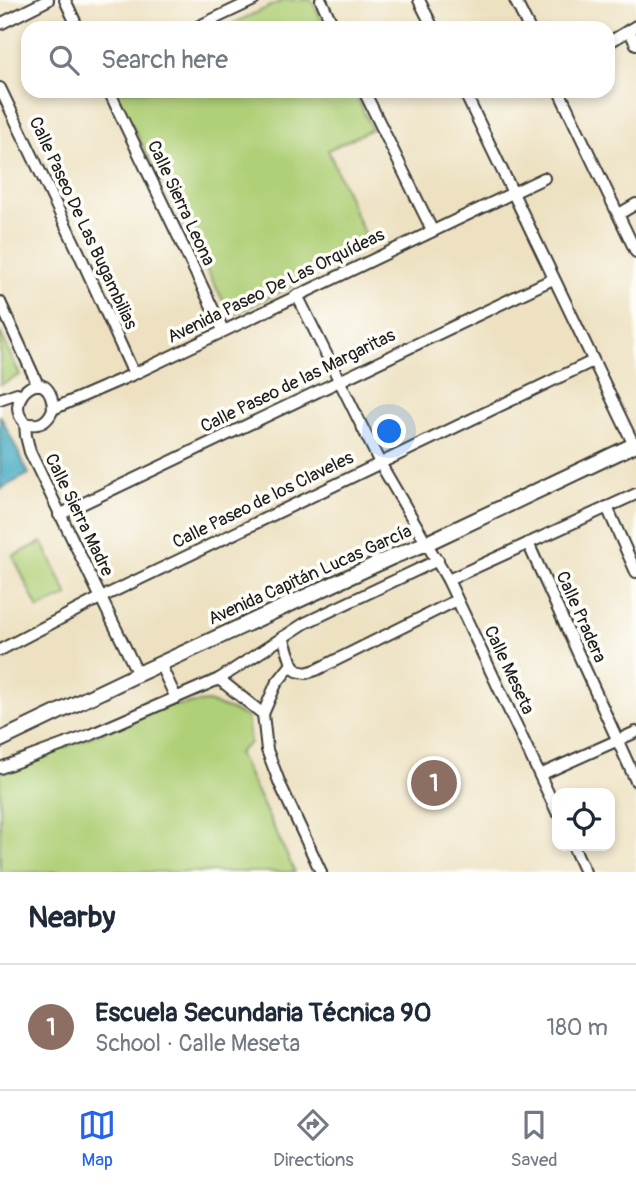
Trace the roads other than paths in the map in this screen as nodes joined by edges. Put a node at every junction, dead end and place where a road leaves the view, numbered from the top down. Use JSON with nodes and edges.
{"nodes":[{"id":1,"x":48,"y":0,"type":"edge"},
{"id":2,"x":65,"y":0,"type":"edge"},
{"id":3,"x":254,"y":0,"type":"edge"},
{"id":4,"x":321,"y":0,"type":"edge"},
{"id":5,"x":419,"y":0,"type":"edge"},
{"id":6,"x":519,"y":2,"type":"edge"},
{"id":7,"x":75,"y":21,"type":"edge"},
{"id":8,"x":210,"y":21,"type":"edge"},
{"id":9,"x":331,"y":21,"type":"edge"},
{"id":10,"x":430,"y":21,"type":"edge"},
{"id":11,"x":526,"y":21,"type":"edge"},
{"id":12,"x":0,"y":24,"type":"edge"},
{"id":13,"x":633,"y":28,"type":"edge"},
{"id":14,"x":615,"y":39,"type":"edge"},
{"id":15,"x":636,"y":44,"type":"edge"},
{"id":16,"x":0,"y":88,"type":"edge"},
{"id":17,"x":112,"y":98,"type":"edge"},
{"id":18,"x":367,"y":98,"type":"edge"},
{"id":19,"x":467,"y":98,"type":"edge"},
{"id":20,"x":562,"y":98,"type":"edge"},
{"id":21,"x":544,"y":178,"type":"dead end"},
{"id":22,"x":513,"y":192,"type":"junction"},
{"id":23,"x":636,"y":204,"type":"edge"},
{"id":24,"x":619,"y":214,"type":"junction"},
{"id":25,"x":432,"y":230,"type":"junction"},
{"id":26,"x":636,"y":252,"type":"edge"},
{"id":27,"x":553,"y":279,"type":"junction"},
{"id":28,"x":297,"y":295,"type":"junction"},
{"id":29,"x":0,"y":302,"type":"edge"},
{"id":30,"x":223,"y":330,"type":"junction"},
{"id":31,"x":593,"y":361,"type":"junction"},
{"id":32,"x":134,"y":374,"type":"junction"},
{"id":33,"x":339,"y":381,"type":"junction"},
{"id":34,"x":38,"y":385,"type":"junction"},
{"id":35,"x":17,"y":393,"type":"junction"},
{"id":36,"x":0,"y":399,"type":"edge"},
{"id":37,"x":53,"y":409,"type":"junction"},
{"id":38,"x":25,"y":424,"type":"junction"},
{"id":39,"x":635,"y":445,"type":"edge"},
{"id":40,"x":380,"y":463,"type":"junction"},
{"id":41,"x":636,"y":494,"type":"edge"},
{"id":42,"x":607,"y":507,"type":"junction"},
{"id":43,"x":59,"y":515,"type":"junction"},
{"id":44,"x":427,"y":543,"type":"junction"},
{"id":45,"x":528,"y":543,"type":"junction"},
{"id":46,"x":438,"y":560,"type":"junction"},
{"id":47,"x":636,"y":572,"type":"edge"},
{"id":48,"x":448,"y":580,"type":"junction"},
{"id":49,"x":100,"y":598,"type":"junction"},
{"id":50,"x":457,"y":600,"type":"junction"},
{"id":51,"x":283,"y":637,"type":"junction"},
{"id":52,"x":0,"y":650,"type":"edge"},
{"id":53,"x":160,"y":664,"type":"junction"},
{"id":54,"x":292,"y":664,"type":"junction"},
{"id":55,"x":138,"y":674,"type":"junction"},
{"id":56,"x":219,"y":679,"type":"junction"},
{"id":57,"x":176,"y":698,"type":"junction"},
{"id":58,"x":263,"y":715,"type":"junction"},
{"id":59,"x":636,"y":732,"type":"edge"},
{"id":60,"x":0,"y":740,"type":"edge"},
{"id":61,"x":617,"y":741,"type":"junction"},
{"id":62,"x":0,"y":768,"type":"edge"},
{"id":63,"x":540,"y":775,"type":"junction"},
{"id":64,"x":636,"y":781,"type":"edge"},
{"id":65,"x":552,"y":801,"type":"edge"},
{"id":66,"x":575,"y":851,"type":"edge"},
{"id":67,"x":321,"y":872,"type":"edge"},
{"id":68,"x":585,"y":872,"type":"edge"}],
"edges":[{"from":1,"to":12,"type":"street"},
{"from":2,"to":7,"type":"street"},
{"from":3,"to":8,"type":"street"},
{"from":4,"to":9,"type":"street"},
{"from":5,"to":10,"type":"street"},
{"from":6,"to":11,"type":"street"},
{"from":13,"to":14,"type":"street"},
{"from":13,"to":15,"type":"street"},
{"from":16,"to":32,"type":"street","name":"Calle Paseo De Las Bugambilias"},
{"from":17,"to":30,"type":"street","name":"Calle Sierra Leona"},
{"from":18,"to":25,"type":"street"},
{"from":19,"to":22,"type":"street"},
{"from":20,"to":24,"type":"street"},
{"from":21,"to":22,"type":"street","name":"Avenida Paseo De Las Orquídeas"},
{"from":22,"to":25,"type":"street","name":"Avenida Paseo De Las Orquídeas"},
{"from":22,"to":27,"type":"street"},
{"from":23,"to":24,"type":"street"},
{"from":24,"to":26,"type":"street"},
{"from":25,"to":28,"type":"street","name":"Avenida Paseo De Las Orquídeas"},
{"from":27,"to":31,"type":"street"},
{"from":27,"to":33,"type":"street","name":"Calle Paseo de las Margaritas"},
{"from":28,"to":30,"type":"street","name":"Avenida Paseo De Las Orquídeas"},
{"from":28,"to":33,"type":"street","name":"Calle Meseta"},
{"from":29,"to":34,"type":"street"},
{"from":30,"to":32,"type":"street","name":"Avenida Paseo De Las Orquídeas"},
{"from":31,"to":39,"type":"street"},
{"from":31,"to":40,"type":"street","name":"Calle Paseo de los Claveles"},
{"from":32,"to":37,"type":"street","name":"Avenida Paseo De Las Orquídeas"},
{"from":33,"to":40,"type":"street","name":"Calle Meseta"},
{"from":33,"to":43,"type":"street","name":"Calle Paseo de las Margaritas"},
{"from":34,"to":35,"type":"street"},
{"from":34,"to":37,"type":"street"},
{"from":35,"to":36,"type":"street"},
{"from":35,"to":38,"type":"street","name":"Calle Sierra Madre"},
{"from":37,"to":38,"type":"street"},
{"from":38,"to":43,"type":"street","name":"Calle Sierra Madre"},
{"from":39,"to":44,"type":"street","name":"Avenida Capitán Lucas García"},
{"from":40,"to":44,"type":"street","name":"Calle Meseta"},
{"from":40,"to":49,"type":"street","name":"Calle Paseo de los Claveles"},
{"from":41,"to":42,"type":"street"},
{"from":42,"to":45,"type":"street"},
{"from":42,"to":47,"type":"street"},
{"from":43,"to":49,"type":"street","name":"Calle Sierra Madre"},
{"from":44,"to":46,"type":"street","name":"Calle Meseta"},
{"from":44,"to":53,"type":"street","name":"Avenida Capitán Lucas García"},
{"from":45,"to":48,"type":"street"},
{"from":45,"to":61,"type":"street","name":"Calle Pradera"},
{"from":46,"to":48,"type":"street","name":"Calle Meseta"},
{"from":46,"to":51,"type":"street"},
{"from":48,"to":50,"type":"street","name":"Calle Meseta"},
{"from":49,"to":52,"type":"street","name":"Calle Paseo de los Claveles"},
{"from":49,"to":55,"type":"street","name":"Calle Sierra Madre"},
{"from":50,"to":54,"type":"street"},
{"from":50,"to":63,"type":"street","name":"Calle Meseta"},
{"from":51,"to":54,"type":"street"},
{"from":51,"to":56,"type":"street"},
{"from":53,"to":55,"type":"street","name":"Avenida Capitán Lucas García"},
{"from":53,"to":57,"type":"street"},
{"from":54,"to":58,"type":"street"},
{"from":55,"to":60,"type":"street","name":"Avenida Capitán Lucas García"},
{"from":56,"to":57,"type":"street"},
{"from":56,"to":58,"type":"street"},
{"from":57,"to":62,"type":"street"},
{"from":58,"to":67,"type":"street"},
{"from":59,"to":61,"type":"street"},
{"from":61,"to":63,"type":"street"},
{"from":61,"to":64,"type":"street","name":"Calle Pradera"},
{"from":63,"to":65,"type":"street","name":"Calle Meseta"},
{"from":66,"to":68,"type":"street"}]}
